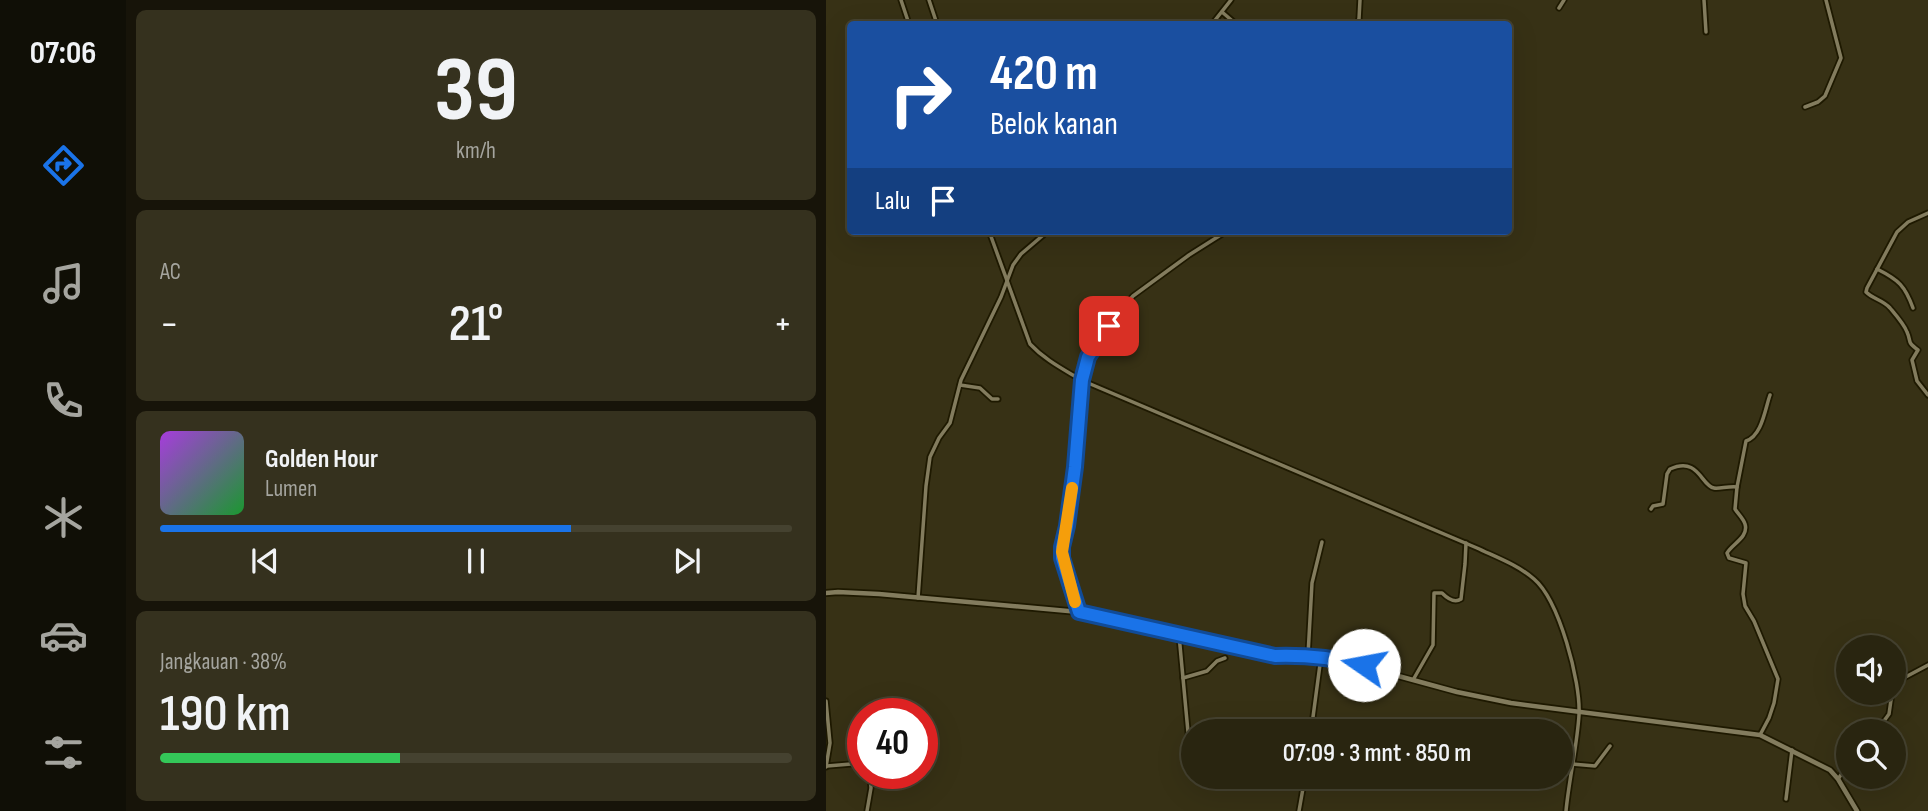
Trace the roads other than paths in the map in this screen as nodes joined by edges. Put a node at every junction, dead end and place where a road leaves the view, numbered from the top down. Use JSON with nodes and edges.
{"nodes":[{"id":1,"x":901,"y":0,"type":"edge"},
{"id":2,"x":929,"y":0,"type":"edge"},
{"id":3,"x":1231,"y":0,"type":"edge"},
{"id":4,"x":1360,"y":0,"type":"edge"},
{"id":5,"x":1564,"y":0,"type":"edge"},
{"id":6,"x":1704,"y":0,"type":"edge"},
{"id":7,"x":1826,"y":0,"type":"edge"},
{"id":8,"x":1559,"y":8,"type":"dead end"},
{"id":9,"x":1221,"y":12,"type":"junction"},
{"id":10,"x":908,"y":21,"type":"edge"},
{"id":11,"x":936,"y":21,"type":"edge"},
{"id":12,"x":1214,"y":21,"type":"edge"},
{"id":13,"x":1232,"y":21,"type":"edge"},
{"id":14,"x":1356,"y":21,"type":"edge"},
{"id":15,"x":1706,"y":32,"type":"dead end"},
{"id":16,"x":1805,"y":107,"type":"dead end"},
{"id":17,"x":1928,"y":213,"type":"edge"},
{"id":18,"x":990,"y":235,"type":"edge"},
{"id":19,"x":1043,"y":235,"type":"edge"},
{"id":20,"x":1221,"y":235,"type":"edge"},
{"id":21,"x":1877,"y":270,"type":"junction"},
{"id":22,"x":1007,"y":282,"type":"junction"},
{"id":23,"x":1913,"y":308,"type":"dead end"},
{"id":24,"x":1082,"y":380,"type":"junction"},
{"id":25,"x":960,"y":385,"type":"junction"},
{"id":26,"x":1770,"y":395,"type":"dead end"},
{"id":27,"x":1928,"y":395,"type":"edge"},
{"id":28,"x":998,"y":399,"type":"dead end"},
{"id":29,"x":1737,"y":487,"type":"junction"},
{"id":30,"x":1651,"y":509,"type":"dead end"},
{"id":31,"x":1322,"y":542,"type":"dead end"},
{"id":32,"x":1466,"y":543,"type":"junction"},
{"id":33,"x":826,"y":593,"type":"edge"},
{"id":34,"x":918,"y":598,"type":"junction"},
{"id":35,"x":1079,"y":612,"type":"junction"},
{"id":36,"x":1179,"y":635,"type":"junction"},
{"id":37,"x":1308,"y":655,"type":"junction"},
{"id":38,"x":1321,"y":657,"type":"junction"},
{"id":39,"x":1224,"y":658,"type":"dead end"},
{"id":40,"x":1928,"y":665,"type":"edge"},
{"id":41,"x":1183,"y":677,"type":"junction"},
{"id":42,"x":1906,"y":677,"type":"edge"},
{"id":43,"x":1413,"y":680,"type":"junction"},
{"id":44,"x":826,"y":701,"type":"edge"},
{"id":45,"x":1580,"y":713,"type":"junction"},
{"id":46,"x":1187,"y":719,"type":"edge"},
{"id":47,"x":1313,"y":719,"type":"edge"},
{"id":48,"x":1760,"y":734,"type":"junction"},
{"id":49,"x":1610,"y":746,"type":"dead end"},
{"id":50,"x":1792,"y":750,"type":"junction"},
{"id":51,"x":1573,"y":758,"type":"edge"},
{"id":52,"x":847,"y":764,"type":"edge"},
{"id":53,"x":1573,"y":764,"type":"edge"},
{"id":54,"x":826,"y":766,"type":"edge"},
{"id":55,"x":1836,"y":777,"type":"edge"},
{"id":56,"x":871,"y":789,"type":"edge"},
{"id":57,"x":1303,"y":789,"type":"edge"},
{"id":58,"x":1569,"y":789,"type":"edge"},
{"id":59,"x":1844,"y":789,"type":"edge"},
{"id":60,"x":1786,"y":799,"type":"dead end"},
{"id":61,"x":867,"y":811,"type":"edge"},
{"id":62,"x":1299,"y":811,"type":"edge"},
{"id":63,"x":1566,"y":811,"type":"edge"},
{"id":64,"x":1857,"y":811,"type":"edge"}],
"edges":[{"from":1,"to":10,"type":"street"},
{"from":2,"to":11,"type":"street"},
{"from":3,"to":9,"type":"street"},
{"from":4,"to":14,"type":"street"},
{"from":5,"to":8,"type":"street"},
{"from":6,"to":15,"type":"street"},
{"from":7,"to":16,"type":"street"},
{"from":9,"to":12,"type":"street"},
{"from":9,"to":13,"type":"street"},
{"from":17,"to":21,"type":"street"},
{"from":18,"to":22,"type":"street"},
{"from":19,"to":22,"type":"street"},
{"from":20,"to":24,"type":"street"},
{"from":21,"to":23,"type":"street"},
{"from":21,"to":27,"type":"street"},
{"from":22,"to":24,"type":"street"},
{"from":22,"to":25,"type":"street"},
{"from":24,"to":32,"type":"street"},
{"from":24,"to":35,"type":"street"},
{"from":25,"to":28,"type":"street"},
{"from":25,"to":34,"type":"street"},
{"from":26,"to":29,"type":"street"},
{"from":29,"to":30,"type":"street"},
{"from":29,"to":48,"type":"street"},
{"from":31,"to":37,"type":"street"},
{"from":32,"to":43,"type":"street"},
{"from":32,"to":45,"type":"street"},
{"from":33,"to":34,"type":"street"},
{"from":34,"to":35,"type":"street"},
{"from":35,"to":36,"type":"street"},
{"from":36,"to":37,"type":"street"},
{"from":36,"to":41,"type":"street"},
{"from":37,"to":38,"type":"street"},
{"from":38,"to":43,"type":"street"},
{"from":38,"to":47,"type":"street"},
{"from":39,"to":41,"type":"street"},
{"from":40,"to":42,"type":"street"},
{"from":41,"to":46,"type":"street"},
{"from":43,"to":45,"type":"street"},
{"from":44,"to":54,"type":"street"},
{"from":45,"to":48,"type":"street"},
{"from":45,"to":51,"type":"street"},
{"from":48,"to":50,"type":"street"},
{"from":49,"to":53,"type":"street"},
{"from":50,"to":55,"type":"street"},
{"from":50,"to":60,"type":"street"},
{"from":52,"to":54,"type":"street"},
{"from":56,"to":61,"type":"street"},
{"from":57,"to":62,"type":"street"},
{"from":58,"to":63,"type":"street"},
{"from":59,"to":64,"type":"street"}]}
